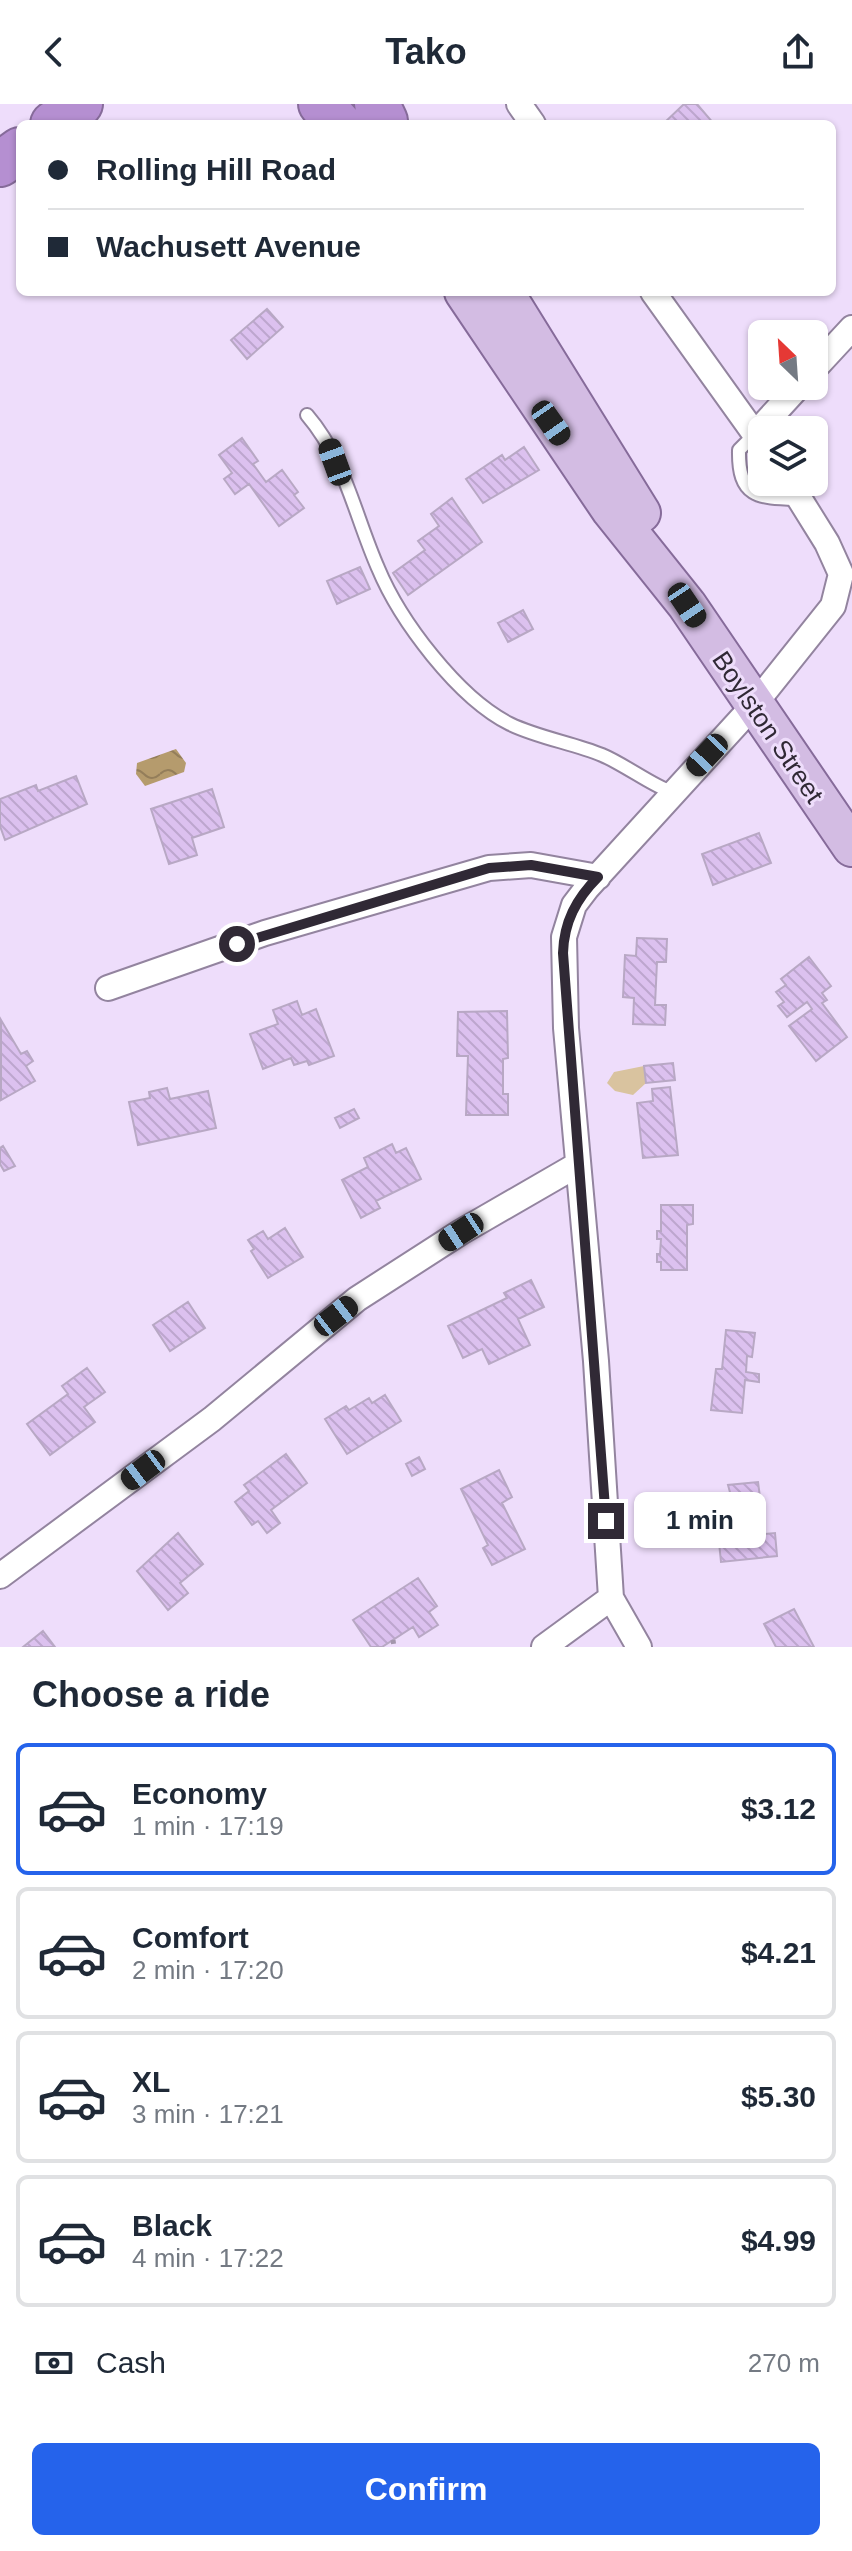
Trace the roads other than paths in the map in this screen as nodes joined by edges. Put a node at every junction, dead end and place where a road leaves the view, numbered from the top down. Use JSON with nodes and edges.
{"nodes":[{"id":1,"x":80,"y":104,"type":"edge"},
{"id":2,"x":324,"y":104,"type":"edge"},
{"id":3,"x":58,"y":120,"type":"edge"},
{"id":4,"x":337,"y":120,"type":"edge"},
{"id":5,"x":467,"y":296,"type":"edge"},
{"id":6,"x":506,"y":296,"type":"edge"},
{"id":7,"x":656,"y":296,"type":"edge"},
{"id":8,"x":852,"y":328,"type":"edge"},
{"id":9,"x":828,"y":354,"type":"edge"},
{"id":10,"x":788,"y":400,"type":"edge"},
{"id":11,"x":307,"y":415,"type":"dead end"},
{"id":12,"x":776,"y":416,"type":"edge"},
{"id":13,"x":748,"y":425,"type":"edge"},
{"id":14,"x":748,"y":445,"type":"edge"},
{"id":15,"x":748,"y":490,"type":"edge"},
{"id":16,"x":797,"y":496,"type":"edge"},
{"id":17,"x":687,"y":605,"type":"junction"},
{"id":18,"x":754,"y":705,"type":"junction"},
{"id":19,"x":672,"y":792,"type":"junction"},
{"id":20,"x":852,"y":847,"type":"edge"},
{"id":21,"x":598,"y":877,"type":"junction"},
{"id":22,"x":108,"y":988,"type":"dead end"},
{"id":23,"x":577,"y":1165,"type":"junction"},
{"id":24,"x":2,"y":1570,"type":"edge"},
{"id":25,"x":611,"y":1598,"type":"junction"},
{"id":26,"x":544,"y":1647,"type":"edge"},
{"id":27,"x":639,"y":1647,"type":"edge"}],
"edges":[{"from":1,"to":3,"type":"highway"},
{"from":2,"to":4,"type":"highway"},
{"from":5,"to":17,"type":"main road","name":"Boylston Street"},
{"from":6,"to":17,"type":"main road","name":"Boylston Street"},
{"from":7,"to":13,"type":"street"},
{"from":8,"to":9,"type":"street"},
{"from":10,"to":12,"type":"street"},
{"from":11,"to":19,"type":"lane"},
{"from":14,"to":15,"type":"lane"},
{"from":16,"to":18,"type":"street"},
{"from":17,"to":18,"type":"main road","name":"Boylston Street"},
{"from":18,"to":19,"type":"street"},
{"from":18,"to":20,"type":"main road","name":"Boylston Street"},
{"from":19,"to":21,"type":"street"},
{"from":21,"to":22,"type":"street"},
{"from":21,"to":23,"type":"street"},
{"from":23,"to":24,"type":"street"},
{"from":23,"to":25,"type":"street"},
{"from":25,"to":26,"type":"street"},
{"from":25,"to":27,"type":"street"}]}
